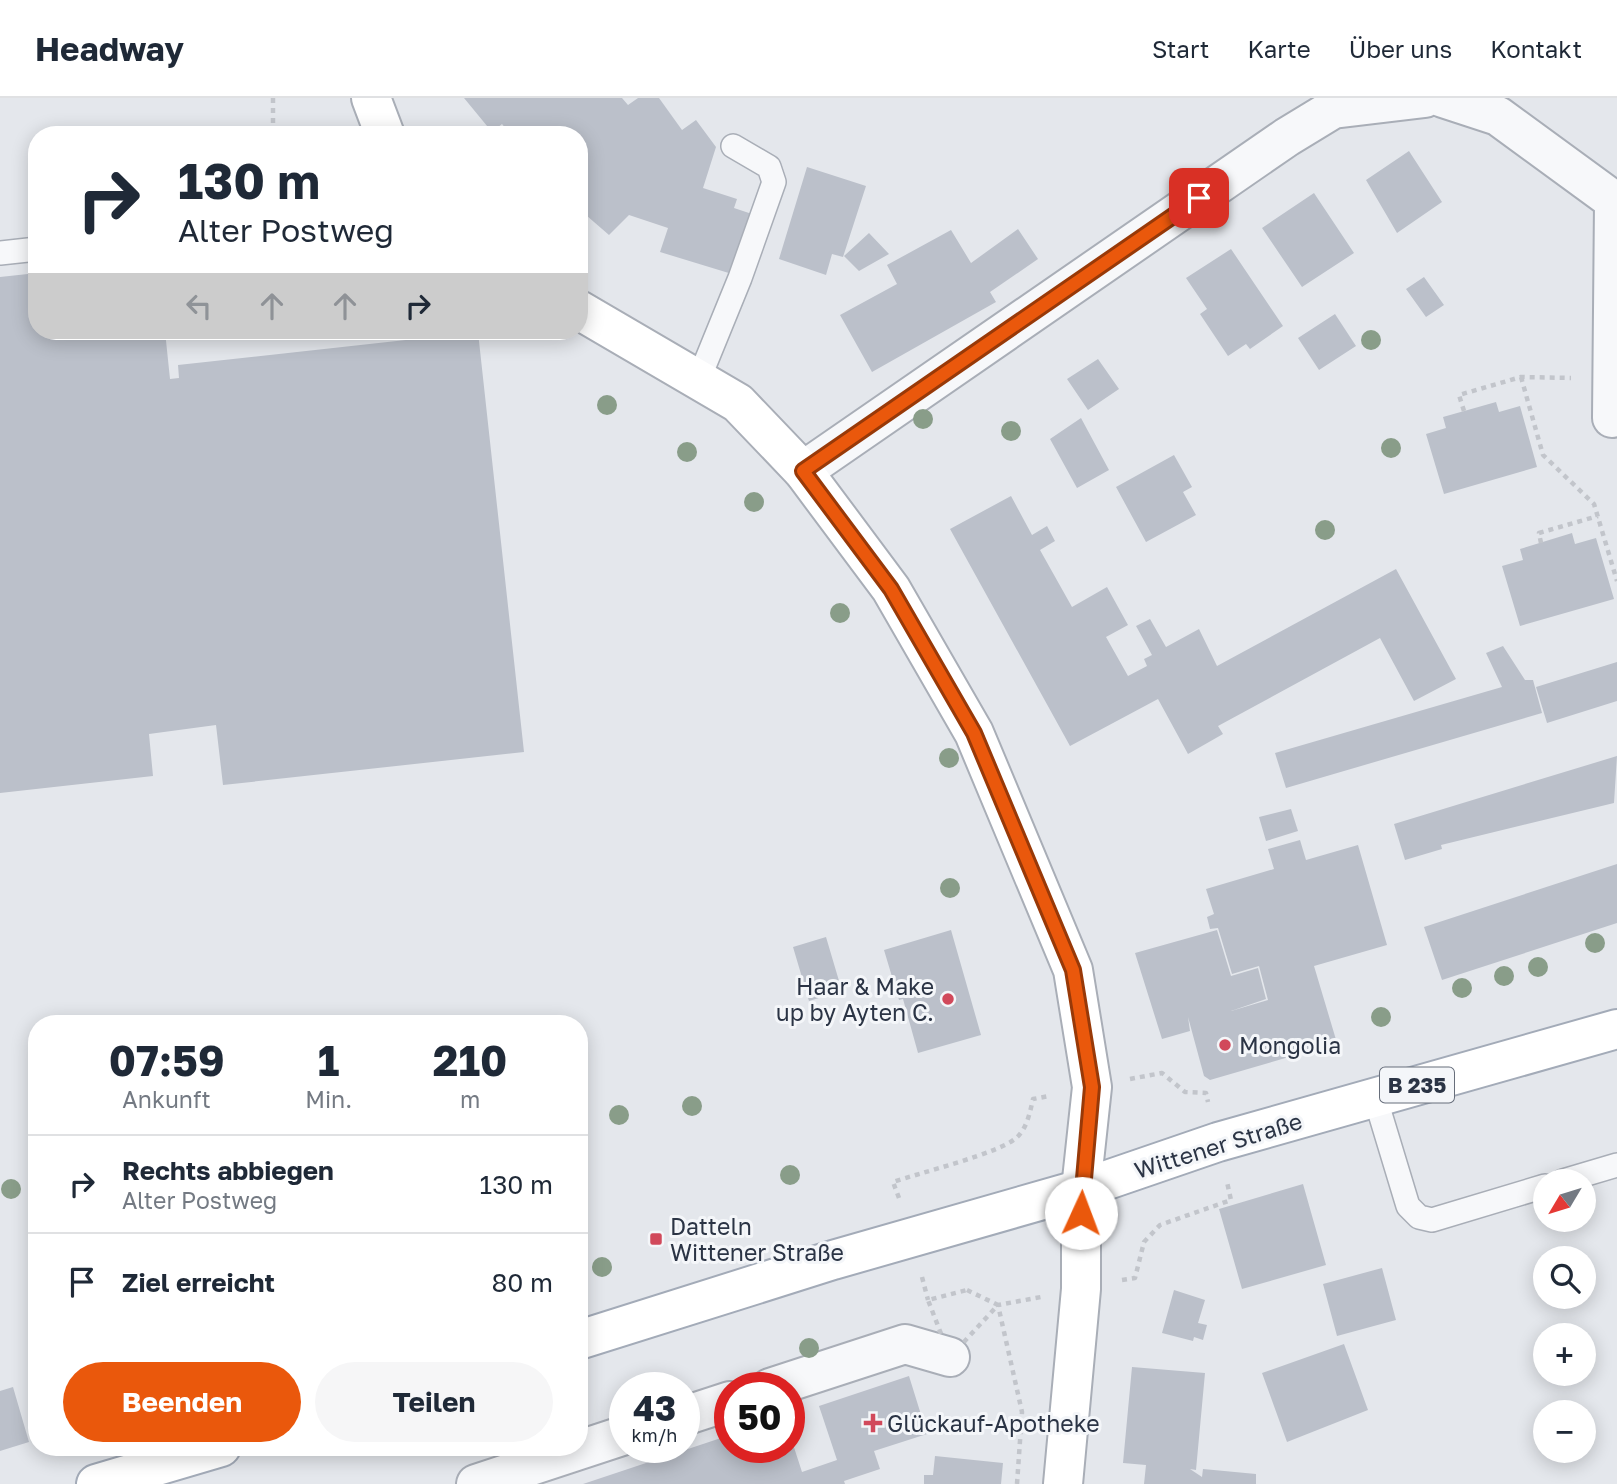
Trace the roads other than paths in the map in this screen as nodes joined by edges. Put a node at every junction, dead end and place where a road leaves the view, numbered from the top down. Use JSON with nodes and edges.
{"nodes":[{"id":1,"x":1425,"y":98,"type":"edge"},
{"id":2,"x":1443,"y":98,"type":"edge"},
{"id":3,"x":733,"y":146,"type":"dead end"},
{"id":4,"x":1615,"y":203,"type":"edge"},
{"id":5,"x":28,"y":250,"type":"edge"},
{"id":6,"x":0,"y":253,"type":"edge"},
{"id":7,"x":588,"y":315,"type":"edge"},
{"id":8,"x":698,"y":381,"type":"junction"},
{"id":9,"x":1612,"y":418,"type":"dead end"},
{"id":10,"x":803,"y":471,"type":"junction"},
{"id":11,"x":1617,"y":1029,"type":"edge"},
{"id":12,"x":1375,"y":1097,"type":"junction"},
{"id":13,"x":1617,"y":1165,"type":"edge"},
{"id":14,"x":1596,"y":1171,"type":"edge"},
{"id":15,"x":1081,"y":1189,"type":"junction"},
{"id":16,"x":1533,"y":1190,"type":"edge"},
{"id":17,"x":588,"y":1337,"type":"edge"},
{"id":18,"x":950,"y":1357,"type":"dead end"},
{"id":19,"x":805,"y":1377,"type":"edge"},
{"id":20,"x":609,"y":1440,"type":"edge"},
{"id":21,"x":588,"y":1447,"type":"edge"},
{"id":22,"x":191,"y":1456,"type":"edge"},
{"id":23,"x":561,"y":1456,"type":"edge"},
{"id":24,"x":96,"y":1484,"type":"edge"},
{"id":25,"x":476,"y":1484,"type":"edge"},
{"id":26,"x":1062,"y":1484,"type":"edge"}],
"edges":[{"from":1,"to":10,"type":"street"},
{"from":2,"to":4,"type":"street"},
{"from":3,"to":8,"type":"lane"},
{"from":4,"to":9,"type":"street"},
{"from":5,"to":6,"type":"lane"},
{"from":7,"to":8,"type":"main road"},
{"from":8,"to":10,"type":"main road"},
{"from":10,"to":15,"type":"main road"},
{"from":11,"to":12,"type":"main road","name":"Wittener Straße","number":"B 235"},
{"from":12,"to":15,"type":"main road","name":"Wittener Straße","number":"B 235"},
{"from":12,"to":16,"type":"lane"},
{"from":13,"to":14,"type":"lane"},
{"from":15,"to":17,"type":"main road","name":"Wittener Straße","number":"B 235"},
{"from":15,"to":26,"type":"main road"},
{"from":18,"to":19,"type":"street"},
{"from":20,"to":21,"type":"street"},
{"from":22,"to":24,"type":"main road"},
{"from":23,"to":25,"type":"street"}]}
